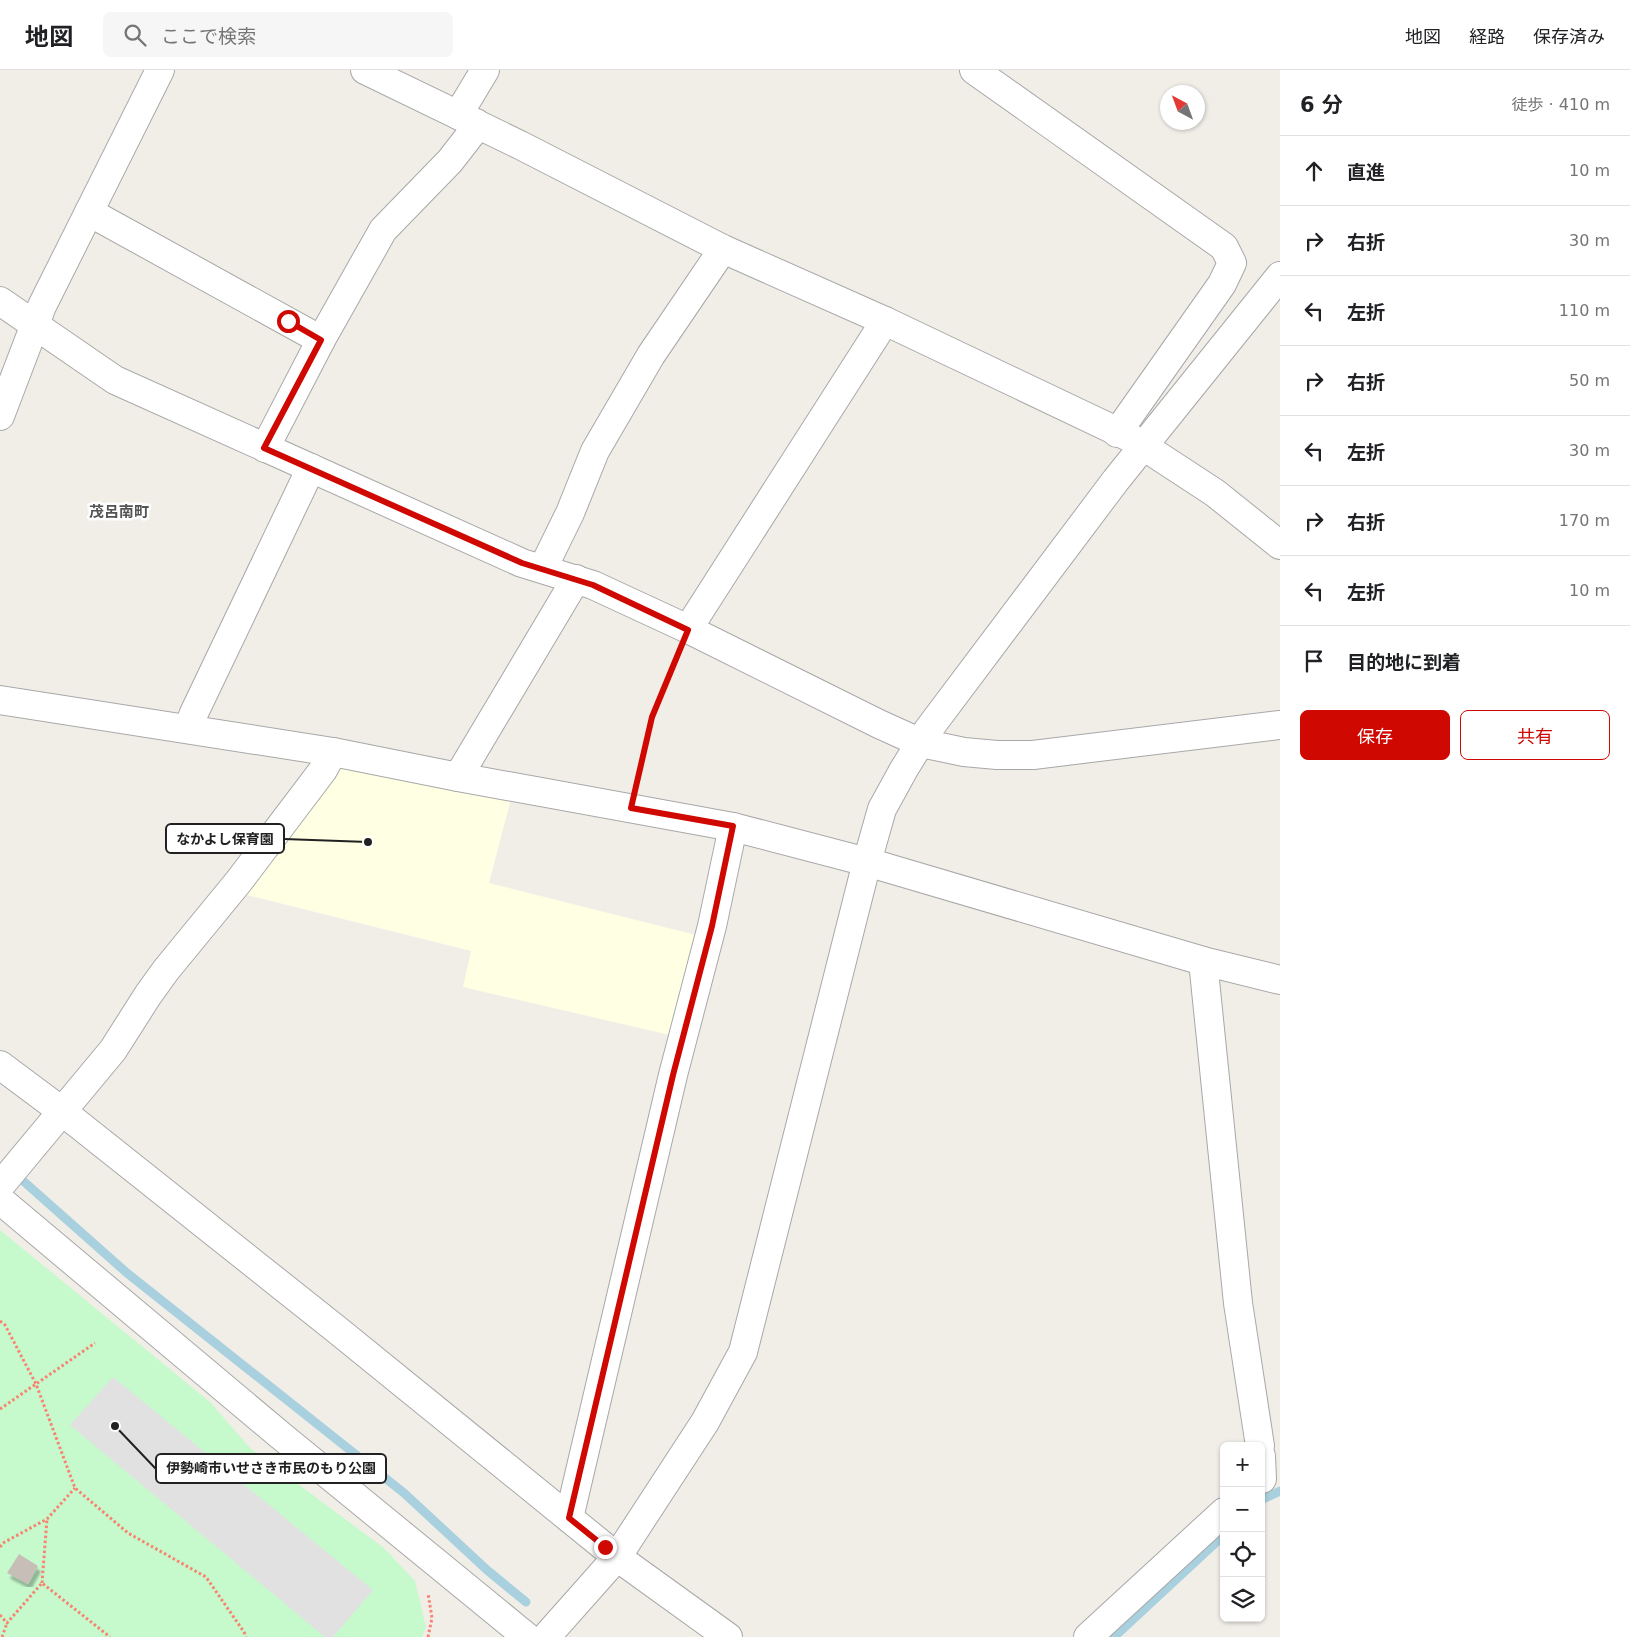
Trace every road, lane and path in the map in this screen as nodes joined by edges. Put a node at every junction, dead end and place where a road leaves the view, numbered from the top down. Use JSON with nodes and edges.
{"nodes":[{"id":1,"x":160,"y":70,"type":"edge"},
{"id":2,"x":365,"y":70,"type":"edge"},
{"id":3,"x":485,"y":70,"type":"edge"},
{"id":4,"x":974,"y":70,"type":"edge"},
{"id":5,"x":467,"y":119,"type":"junction"},
{"id":6,"x":89,"y":212,"type":"junction"},
{"id":7,"x":723,"y":249,"type":"junction"},
{"id":8,"x":1280,"y":276,"type":"edge"},
{"id":9,"x":0,"y":301,"type":"edge"},
{"id":10,"x":885,"y":321,"type":"junction"},
{"id":11,"x":36,"y":324,"type":"junction"},
{"id":12,"x":321,"y":340,"type":"junction"},
{"id":13,"x":0,"y":416,"type":"edge"},
{"id":14,"x":1117,"y":433,"type":"junction"},
{"id":15,"x":1144,"y":445,"type":"junction"},
{"id":16,"x":264,"y":448,"type":"junction"},
{"id":17,"x":310,"y":468,"type":"junction"},
{"id":18,"x":1280,"y":545,"type":"edge"},
{"id":19,"x":543,"y":568,"type":"junction"},
{"id":20,"x":576,"y":579,"type":"junction"},
{"id":21,"x":688,"y":630,"type":"junction"},
{"id":22,"x":0,"y":700,"type":"edge"},
{"id":23,"x":1280,"y":725,"type":"edge"},
{"id":24,"x":188,"y":729,"type":"junction"},
{"id":25,"x":920,"y":743,"type":"junction"},
{"id":26,"x":333,"y":752,"type":"junction"},
{"id":27,"x":458,"y":776,"type":"junction"},
{"id":28,"x":631,"y":808,"type":"junction"},
{"id":29,"x":733,"y":826,"type":"junction"},
{"id":30,"x":867,"y":862,"type":"junction"},
{"id":31,"x":1203,"y":961,"type":"junction"},
{"id":32,"x":1280,"y":980,"type":"edge"},
{"id":33,"x":0,"y":1065,"type":"edge"},
{"id":34,"x":63,"y":1112,"type":"junction"},
{"id":35,"x":0,"y":1186,"type":"edge"},
{"id":36,"x":0,"y":1200,"type":"edge"},
{"id":37,"x":0,"y":1321,"type":"edge"},
{"id":38,"x":95,"y":1343,"type":"dead end"},
{"id":39,"x":36,"y":1384,"type":"junction"},
{"id":40,"x":0,"y":1409,"type":"edge"},
{"id":41,"x":1259,"y":1442,"type":"edge"},
{"id":42,"x":75,"y":1488,"type":"junction"},
{"id":43,"x":1220,"y":1516,"type":"edge"},
{"id":44,"x":569,"y":1518,"type":"junction"},
{"id":45,"x":47,"y":1519,"type":"junction"},
{"id":46,"x":0,"y":1546,"type":"edge"},
{"id":47,"x":617,"y":1557,"type":"junction"},
{"id":48,"x":42,"y":1583,"type":"junction"},
{"id":49,"x":427,"y":1590,"type":"dead end"},
{"id":50,"x":0,"y":1615,"type":"edge"},
{"id":51,"x":7,"y":1623,"type":"junction"},
{"id":52,"x":2,"y":1637,"type":"edge"},
{"id":53,"x":110,"y":1637,"type":"edge"},
{"id":54,"x":246,"y":1637,"type":"edge"},
{"id":55,"x":428,"y":1637,"type":"edge"},
{"id":56,"x":527,"y":1637,"type":"edge"},
{"id":57,"x":546,"y":1637,"type":"edge"},
{"id":58,"x":728,"y":1637,"type":"edge"},
{"id":59,"x":1088,"y":1637,"type":"edge"}],
"edges":[{"from":1,"to":6,"type":"street"},
{"from":2,"to":5,"type":"street"},
{"from":3,"to":5,"type":"street"},
{"from":4,"to":14,"type":"street"},
{"from":5,"to":7,"type":"street"},
{"from":5,"to":12,"type":"street"},
{"from":6,"to":11,"type":"street"},
{"from":6,"to":12,"type":"street"},
{"from":7,"to":10,"type":"street"},
{"from":7,"to":19,"type":"street"},
{"from":8,"to":15,"type":"street"},
{"from":9,"to":11,"type":"street"},
{"from":10,"to":14,"type":"street"},
{"from":10,"to":21,"type":"street"},
{"from":11,"to":13,"type":"street"},
{"from":11,"to":16,"type":"street"},
{"from":12,"to":16,"type":"street"},
{"from":14,"to":15,"type":"street"},
{"from":15,"to":18,"type":"street"},
{"from":15,"to":25,"type":"street"},
{"from":16,"to":17,"type":"street"},
{"from":17,"to":19,"type":"street"},
{"from":17,"to":24,"type":"street"},
{"from":19,"to":20,"type":"street"},
{"from":20,"to":21,"type":"street"},
{"from":20,"to":27,"type":"street"},
{"from":21,"to":25,"type":"street"},
{"from":21,"to":28,"type":"path"},
{"from":22,"to":24,"type":"street"},
{"from":23,"to":25,"type":"street"},
{"from":24,"to":26,"type":"street"},
{"from":25,"to":30,"type":"street"},
{"from":26,"to":27,"type":"street"},
{"from":26,"to":34,"type":"street"},
{"from":27,"to":28,"type":"street"},
{"from":28,"to":29,"type":"street"},
{"from":29,"to":30,"type":"street"},
{"from":29,"to":44,"type":"street"},
{"from":30,"to":31,"type":"street"},
{"from":30,"to":47,"type":"street"},
{"from":31,"to":32,"type":"street"},
{"from":31,"to":41,"type":"street"},
{"from":33,"to":34,"type":"street"},
{"from":34,"to":35,"type":"street"},
{"from":34,"to":44,"type":"street"},
{"from":36,"to":56,"type":"street"},
{"from":37,"to":39,"type":"path"},
{"from":38,"to":39,"type":"path"},
{"from":39,"to":40,"type":"path"},
{"from":39,"to":42,"type":"path"},
{"from":42,"to":45,"type":"path"},
{"from":42,"to":54,"type":"path"},
{"from":43,"to":59,"type":"street"},
{"from":44,"to":47,"type":"street"},
{"from":45,"to":46,"type":"path"},
{"from":45,"to":48,"type":"path"},
{"from":47,"to":57,"type":"street"},
{"from":47,"to":58,"type":"street"},
{"from":48,"to":51,"type":"path"},
{"from":48,"to":53,"type":"path"},
{"from":49,"to":55,"type":"path"},
{"from":50,"to":51,"type":"path"},
{"from":51,"to":52,"type":"path"}]}
